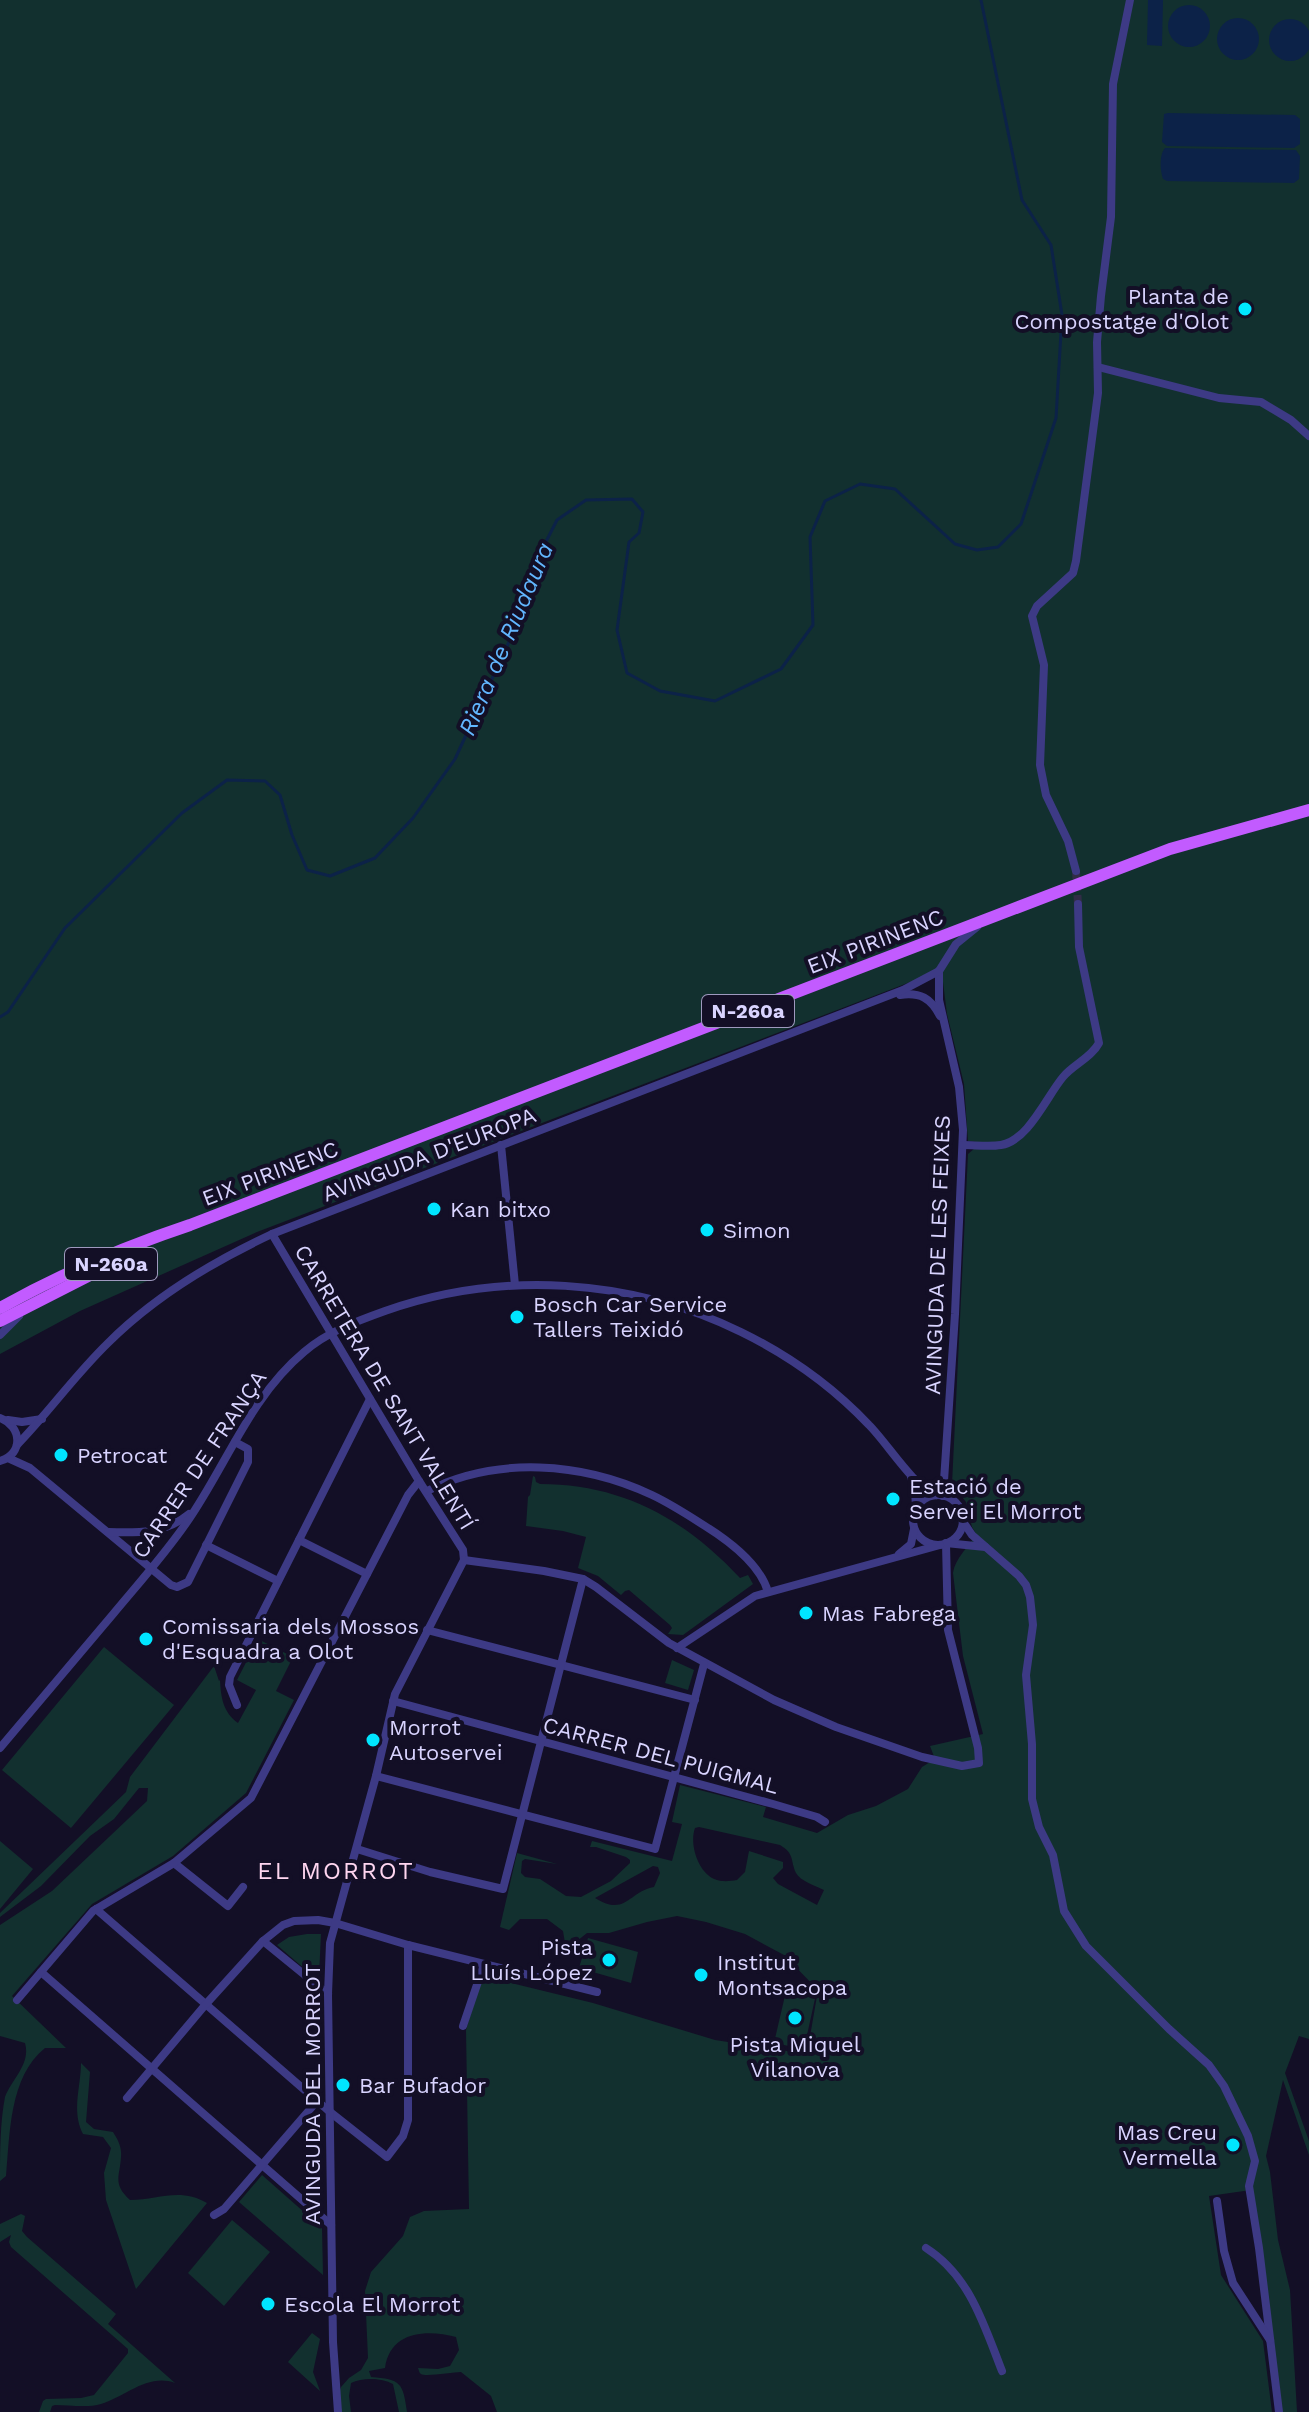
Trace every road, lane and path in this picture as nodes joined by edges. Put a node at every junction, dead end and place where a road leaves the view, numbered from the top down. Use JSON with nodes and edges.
{"nodes":[{"id":1,"x":1130,"y":0,"type":"edge"},
{"id":2,"x":1098,"y":367,"type":"junction"},
{"id":3,"x":1309,"y":436,"type":"edge"},
{"id":4,"x":1309,"y":810,"type":"edge"},
{"id":5,"x":1076,"y":871,"type":"tunnel mouth"},
{"id":6,"x":1078,"y":904,"type":"tunnel mouth"},
{"id":7,"x":995,"y":916,"type":"junction"},
{"id":8,"x":939,"y":971,"type":"junction"},
{"id":9,"x":877,"y":1001,"type":"junction"},
{"id":10,"x":945,"y":1028,"type":"junction"},
{"id":11,"x":501,"y":1145,"type":"junction"},
{"id":12,"x":963,"y":1145,"type":"junction"},
{"id":13,"x":190,"y":1225,"type":"junction"},
{"id":14,"x":272,"y":1234,"type":"junction"},
{"id":15,"x":65,"y":1274,"type":"junction"},
{"id":16,"x":515,"y":1285,"type":"junction"},
{"id":17,"x":32,"y":1304,"type":"junction"},
{"id":18,"x":0,"y":1308,"type":"edge"},
{"id":19,"x":0,"y":1318,"type":"edge"},
{"id":20,"x":332,"y":1334,"type":"junction"},
{"id":21,"x":0,"y":1335,"type":"edge"},
{"id":22,"x":370,"y":1399,"type":"junction"},
{"id":23,"x":2,"y":1418,"type":"edge"},
{"id":24,"x":43,"y":1418,"type":"junction"},
{"id":25,"x":235,"y":1442,"type":"junction"},
{"id":26,"x":17,"y":1446,"type":"junction"},
{"id":27,"x":3,"y":1462,"type":"edge"},
{"id":28,"x":30,"y":1468,"type":"junction"},
{"id":29,"x":907,"y":1469,"type":"junction"},
{"id":30,"x":419,"y":1481,"type":"junction"},
{"id":31,"x":427,"y":1491,"type":"junction"},
{"id":32,"x":939,"y":1495,"type":"junction"},
{"id":33,"x":916,"y":1507,"type":"junction"},
{"id":34,"x":195,"y":1509,"type":"junction"},
{"id":35,"x":962,"y":1520,"type":"junction"},
{"id":36,"x":914,"y":1527,"type":"junction"},
{"id":37,"x":107,"y":1532,"type":"junction"},
{"id":38,"x":299,"y":1540,"type":"junction"},
{"id":39,"x":943,"y":1544,"type":"junction"},
{"id":40,"x":206,"y":1545,"type":"junction"},
{"id":41,"x":985,"y":1547,"type":"junction"},
{"id":42,"x":891,"y":1558,"type":"junction"},
{"id":43,"x":464,"y":1560,"type":"junction"},
{"id":44,"x":151,"y":1569,"type":"junction"},
{"id":45,"x":367,"y":1574,"type":"junction"},
{"id":46,"x":583,"y":1579,"type":"junction"},
{"id":47,"x":278,"y":1581,"type":"junction"},
{"id":48,"x":768,"y":1592,"type":"junction"},
{"id":49,"x":427,"y":1630,"type":"junction"},
{"id":50,"x":677,"y":1648,"type":"junction"},
{"id":51,"x":704,"y":1664,"type":"junction"},
{"id":52,"x":560,"y":1665,"type":"junction"},
{"id":53,"x":695,"y":1700,"type":"junction"},
{"id":54,"x":393,"y":1701,"type":"junction"},
{"id":55,"x":237,"y":1705,"type":"dead end"},
{"id":56,"x":541,"y":1740,"type":"junction"},
{"id":57,"x":0,"y":1748,"type":"edge"},
{"id":58,"x":376,"y":1776,"type":"junction"},
{"id":59,"x":674,"y":1777,"type":"junction"},
{"id":60,"x":522,"y":1814,"type":"junction"},
{"id":61,"x":825,"y":1822,"type":"dead end"},
{"id":62,"x":357,"y":1849,"type":"junction"},
{"id":63,"x":174,"y":1863,"type":"junction"},
{"id":64,"x":243,"y":1887,"type":"dead end"},
{"id":65,"x":96,"y":1909,"type":"junction"},
{"id":66,"x":335,"y":1923,"type":"junction"},
{"id":67,"x":263,"y":1941,"type":"junction"},
{"id":68,"x":408,"y":1945,"type":"junction"},
{"id":69,"x":484,"y":1964,"type":"junction"},
{"id":70,"x":41,"y":1972,"type":"junction"},
{"id":71,"x":597,"y":1992,"type":"dead end"},
{"id":72,"x":328,"y":1994,"type":"junction"},
{"id":73,"x":17,"y":2000,"type":"dead end"},
{"id":74,"x":206,"y":2004,"type":"junction"},
{"id":75,"x":463,"y":2026,"type":"dead end"},
{"id":76,"x":152,"y":2068,"type":"junction"},
{"id":77,"x":127,"y":2098,"type":"dead end"},
{"id":78,"x":318,"y":2100,"type":"junction"},
{"id":79,"x":330,"y":2112,"type":"junction"},
{"id":80,"x":262,"y":2165,"type":"junction"},
{"id":81,"x":1217,"y":2201,"type":"dead end"},
{"id":82,"x":214,"y":2215,"type":"dead end"},
{"id":83,"x":331,"y":2225,"type":"junction"},
{"id":84,"x":926,"y":2248,"type":"dead end"},
{"id":85,"x":1270,"y":2341,"type":"junction"},
{"id":86,"x":1002,"y":2371,"type":"dead end"},
{"id":87,"x":338,"y":2412,"type":"edge"},
{"id":88,"x":1279,"y":2412,"type":"edge"}],
"edges":[{"from":1,"to":2,"type":"street"},
{"from":2,"to":3,"type":"street"},
{"from":2,"to":5,"type":"street"},
{"from":4,"to":7,"type":"main road","name":"EIX PIRINENC","number":"N-260a"},
{"from":6,"to":12,"type":"street"},
{"from":7,"to":8,"type":"street","name":"AVINGUDA D'EUROPA"},
{"from":7,"to":13,"type":"main road","name":"EIX PIRINENC","number":"N-260a"},
{"from":8,"to":9,"type":"street","name":"AVINGUDA D'EUROPA"},
{"from":8,"to":10,"type":"street","name":"AVINGUDA DE LES FEIXES"},
{"from":9,"to":10,"type":"street","name":"AVINGUDA D'EUROPA"},
{"from":9,"to":11,"type":"street","name":"AVINGUDA D'EUROPA"},
{"from":10,"to":12,"type":"street","name":"AVINGUDA DE LES FEIXES"},
{"from":11,"to":14,"type":"street","name":"AVINGUDA D'EUROPA"},
{"from":11,"to":16,"type":"street"},
{"from":12,"to":32,"type":"street","name":"AVINGUDA DE LES FEIXES"},
{"from":13,"to":15,"type":"main road","name":"EIX PIRINENC","number":"N-260a"},
{"from":13,"to":17,"type":"main road","name":"EIX PIRINENC","number":"N-260a"},
{"from":14,"to":20,"type":"street","name":"CARRETERA DE SANT VALENTÍ"},
{"from":14,"to":24,"type":"street","name":"AVINGUDA D'EUROPA"},
{"from":15,"to":18,"type":"main road","name":"EIX PIRINENC","number":"N-260a"},
{"from":15,"to":19,"type":"street"},
{"from":16,"to":20,"type":"street","name":"CARRER DE FRANÇA"},
{"from":16,"to":29,"type":"street","name":"CARRER DE FRANÇA"},
{"from":17,"to":19,"type":"main road","name":"EIX PIRINENC","number":"N-260a"},
{"from":17,"to":21,"type":"street"},
{"from":20,"to":22,"type":"street","name":"CARRETERA DE SANT VALENTÍ"},
{"from":20,"to":25,"type":"street","name":"CARRER DE FRANÇA"},
{"from":22,"to":30,"type":"street","name":"CARRETERA DE SANT VALENTÍ"},
{"from":22,"to":38,"type":"street"},
{"from":23,"to":24,"type":"street"},
{"from":23,"to":26,"type":"street"},
{"from":24,"to":26,"type":"street","name":"AVINGUDA D'EUROPA"},
{"from":25,"to":34,"type":"street","name":"CARRER DE FRANÇA"},
{"from":25,"to":40,"type":"street"},
{"from":26,"to":27,"type":"street","name":"AVINGUDA D'EUROPA"},
{"from":26,"to":28,"type":"street"},
{"from":27,"to":28,"type":"street"},
{"from":28,"to":37,"type":"street"},
{"from":29,"to":32,"type":"street","name":"CARRER DE FRANÇA"},
{"from":29,"to":33,"type":"street","name":"CARRER DE FRANÇA"},
{"from":30,"to":31,"type":"street","name":"CARRETERA DE SANT VALENTÍ"},
{"from":30,"to":45,"type":"street"},
{"from":31,"to":43,"type":"street","name":"CARRETERA DE SANT VALENTÍ"},
{"from":31,"to":48,"type":"street"},
{"from":32,"to":33,"type":"street"},
{"from":32,"to":35,"type":"street"},
{"from":33,"to":36,"type":"street"},
{"from":34,"to":37,"type":"street"},
{"from":34,"to":44,"type":"street","name":"CARRER DE FRANÇA"},
{"from":35,"to":39,"type":"street"},
{"from":35,"to":41,"type":"street"},
{"from":36,"to":39,"type":"street"},
{"from":36,"to":42,"type":"street"},
{"from":37,"to":44,"type":"street"},
{"from":38,"to":45,"type":"street"},
{"from":38,"to":47,"type":"street"},
{"from":39,"to":41,"type":"street"},
{"from":39,"to":42,"type":"street"},
{"from":39,"to":51,"type":"street"},
{"from":40,"to":44,"type":"street"},
{"from":40,"to":47,"type":"street"},
{"from":41,"to":85,"type":"street"},
{"from":42,"to":48,"type":"street"},
{"from":43,"to":46,"type":"street"},
{"from":43,"to":49,"type":"street","name":"AVINGUDA DEL MORROT"},
{"from":44,"to":57,"type":"street","name":"CARRER DE FRANÇA"},
{"from":45,"to":63,"type":"street"},
{"from":46,"to":50,"type":"street"},
{"from":46,"to":52,"type":"street"},
{"from":47,"to":55,"type":"street"},
{"from":48,"to":50,"type":"street"},
{"from":49,"to":52,"type":"street"},
{"from":49,"to":54,"type":"street","name":"AVINGUDA DEL MORROT"},
{"from":50,"to":51,"type":"street"},
{"from":51,"to":53,"type":"street"},
{"from":52,"to":53,"type":"street"},
{"from":52,"to":56,"type":"street"},
{"from":53,"to":59,"type":"street"},
{"from":54,"to":56,"type":"street","name":"CARRER DEL PUIGMAL"},
{"from":54,"to":58,"type":"street","name":"AVINGUDA DEL MORROT"},
{"from":56,"to":59,"type":"street","name":"CARRER DEL PUIGMAL"},
{"from":56,"to":60,"type":"street"},
{"from":58,"to":60,"type":"street"},
{"from":58,"to":62,"type":"street","name":"AVINGUDA DEL MORROT"},
{"from":59,"to":60,"type":"street"},
{"from":59,"to":61,"type":"street","name":"CARRER DEL PUIGMAL"},
{"from":60,"to":62,"type":"street"},
{"from":62,"to":66,"type":"street","name":"AVINGUDA DEL MORROT"},
{"from":63,"to":64,"type":"street"},
{"from":63,"to":65,"type":"street"},
{"from":65,"to":70,"type":"street"},
{"from":65,"to":74,"type":"street"},
{"from":66,"to":67,"type":"street"},
{"from":66,"to":68,"type":"street"},
{"from":66,"to":72,"type":"street","name":"AVINGUDA DEL MORROT"},
{"from":67,"to":72,"type":"street"},
{"from":67,"to":74,"type":"street"},
{"from":68,"to":69,"type":"street"},
{"from":68,"to":79,"type":"street"},
{"from":69,"to":71,"type":"street"},
{"from":69,"to":75,"type":"street"},
{"from":70,"to":73,"type":"street"},
{"from":70,"to":76,"type":"street"},
{"from":72,"to":79,"type":"street","name":"AVINGUDA DEL MORROT"},
{"from":74,"to":76,"type":"street"},
{"from":74,"to":78,"type":"street"},
{"from":76,"to":77,"type":"street"},
{"from":76,"to":80,"type":"street"},
{"from":78,"to":79,"type":"street"},
{"from":78,"to":80,"type":"street"},
{"from":79,"to":83,"type":"street","name":"AVINGUDA DEL MORROT"},
{"from":80,"to":82,"type":"street"},
{"from":80,"to":83,"type":"street"},
{"from":81,"to":85,"type":"street"},
{"from":83,"to":87,"type":"street","name":"AVINGUDA DEL MORROT"},
{"from":84,"to":86,"type":"street"},
{"from":85,"to":88,"type":"street"}]}
